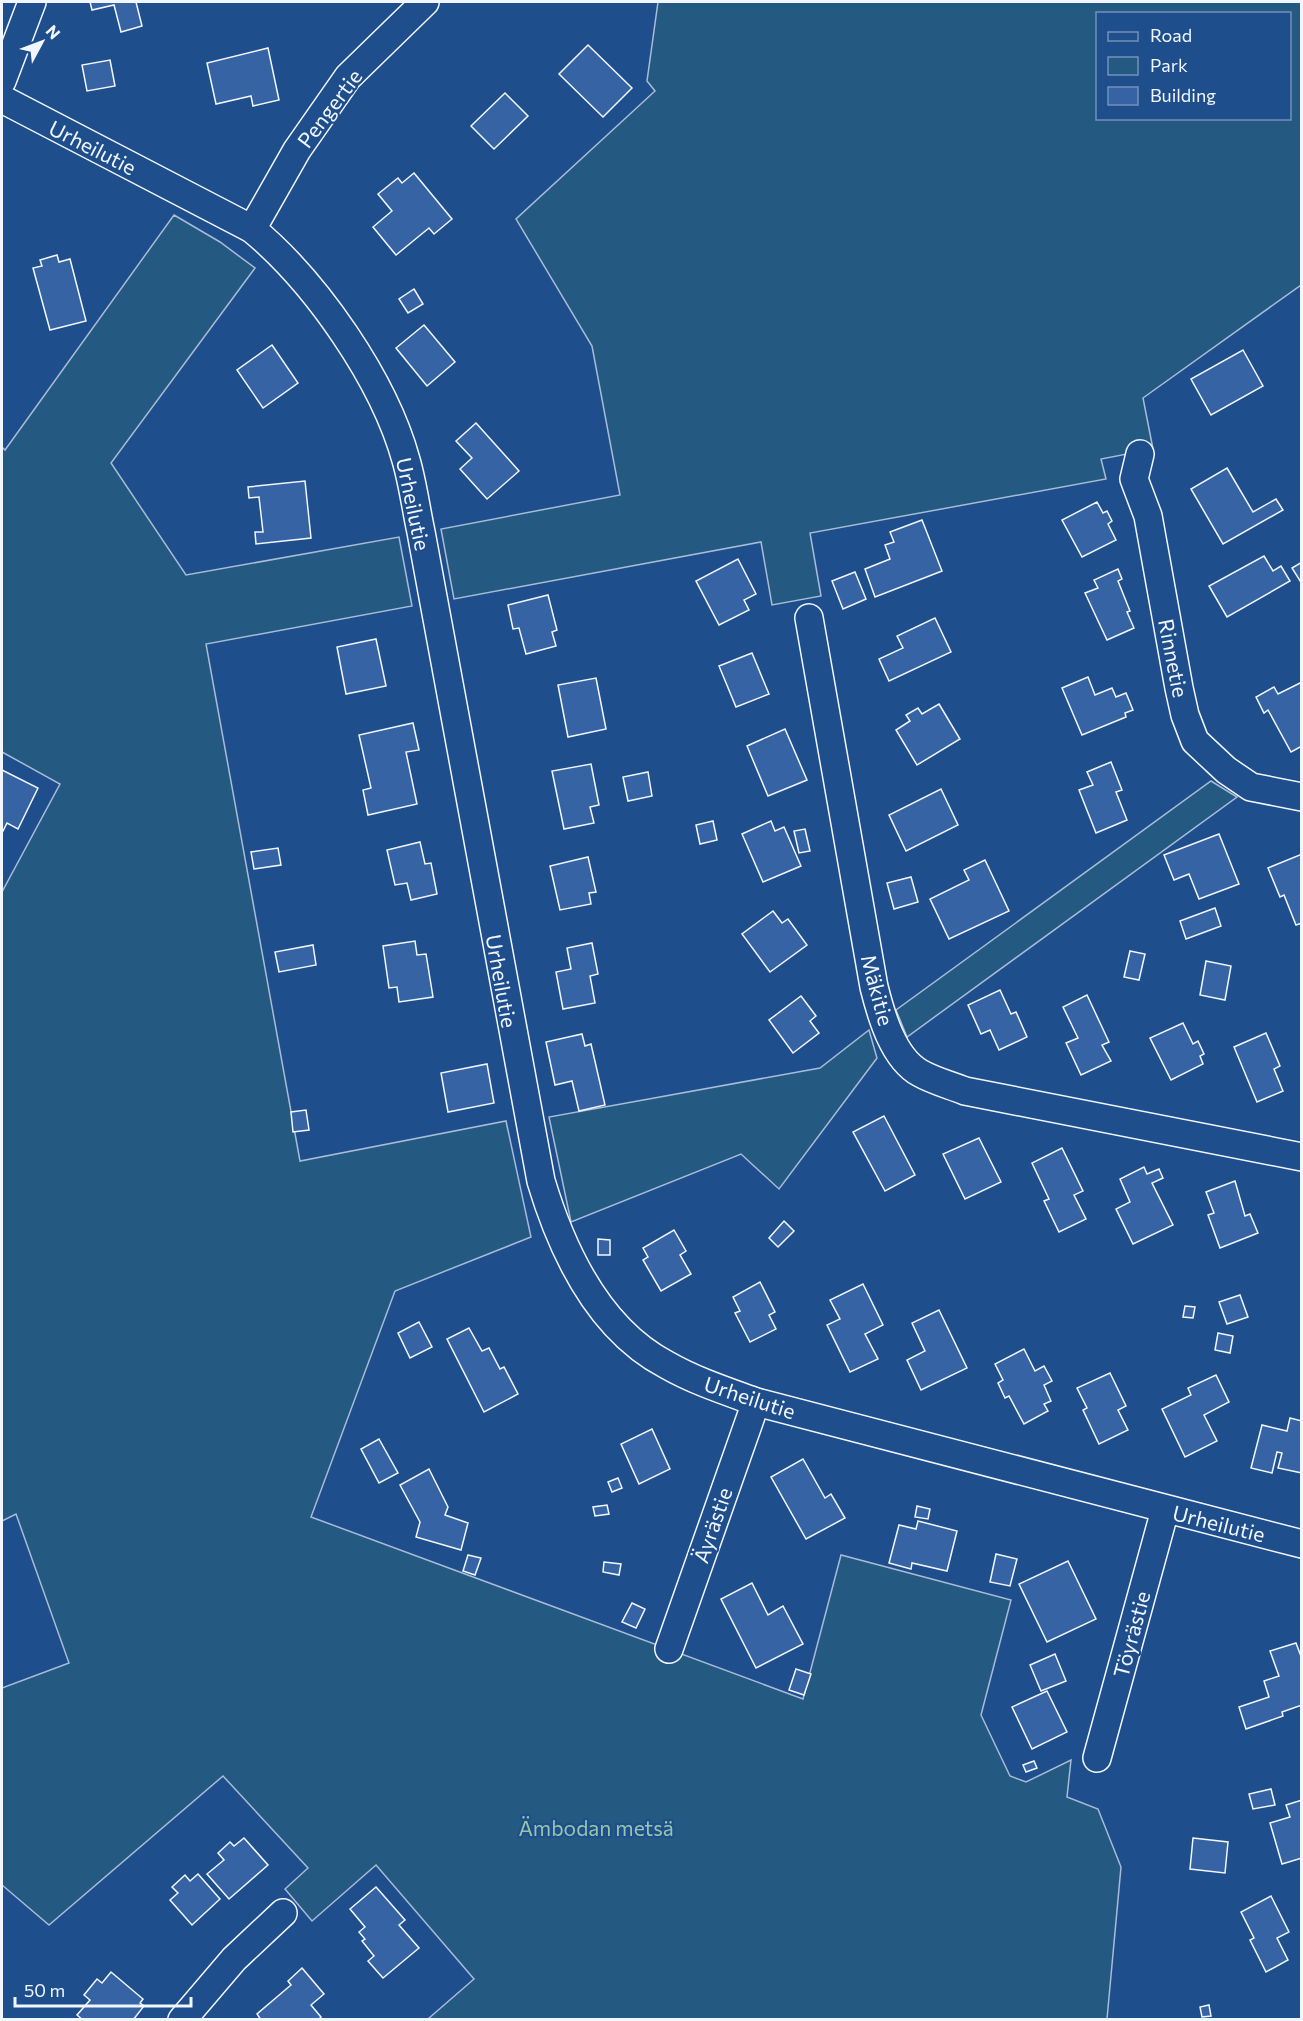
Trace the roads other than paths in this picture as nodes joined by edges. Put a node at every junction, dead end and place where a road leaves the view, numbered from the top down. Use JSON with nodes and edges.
{"nodes":[{"id":1,"x":32,"y":2,"type":"edge"},
{"id":2,"x":425,"y":2,"type":"edge"},
{"id":3,"x":2,"y":81,"type":"edge"},
{"id":4,"x":2,"y":99,"type":"edge"},
{"id":5,"x":252,"y":229,"type":"junction"},
{"id":6,"x":1140,"y":454,"type":"dead end"},
{"id":7,"x":809,"y":618,"type":"dead end"},
{"id":8,"x":1302,"y":796,"type":"edge"},
{"id":9,"x":1302,"y":1157,"type":"edge"},
{"id":10,"x":756,"y":1402,"type":"junction"},
{"id":11,"x":1165,"y":1510,"type":"junction"},
{"id":12,"x":1302,"y":1544,"type":"edge"},
{"id":13,"x":669,"y":1649,"type":"dead end"},
{"id":14,"x":1097,"y":1758,"type":"dead end"},
{"id":15,"x":283,"y":1913,"type":"dead end"},
{"id":16,"x":182,"y":2019,"type":"edge"}],
"edges":[{"from":1,"to":3,"type":"street"},
{"from":2,"to":5,"type":"street","name":"Pengertie"},
{"from":4,"to":5,"type":"street","name":"Urheilutie"},
{"from":5,"to":10,"type":"street","name":"Urheilutie"},
{"from":6,"to":8,"type":"street","name":"Rinnetie"},
{"from":7,"to":9,"type":"street","name":"Mäkitie"},
{"from":10,"to":11,"type":"street","name":"Urheilutie"},
{"from":10,"to":13,"type":"street","name":"Äyrästie"},
{"from":11,"to":12,"type":"street","name":"Urheilutie"},
{"from":11,"to":14,"type":"street","name":"Töyrästie"},
{"from":15,"to":16,"type":"street"}]}
